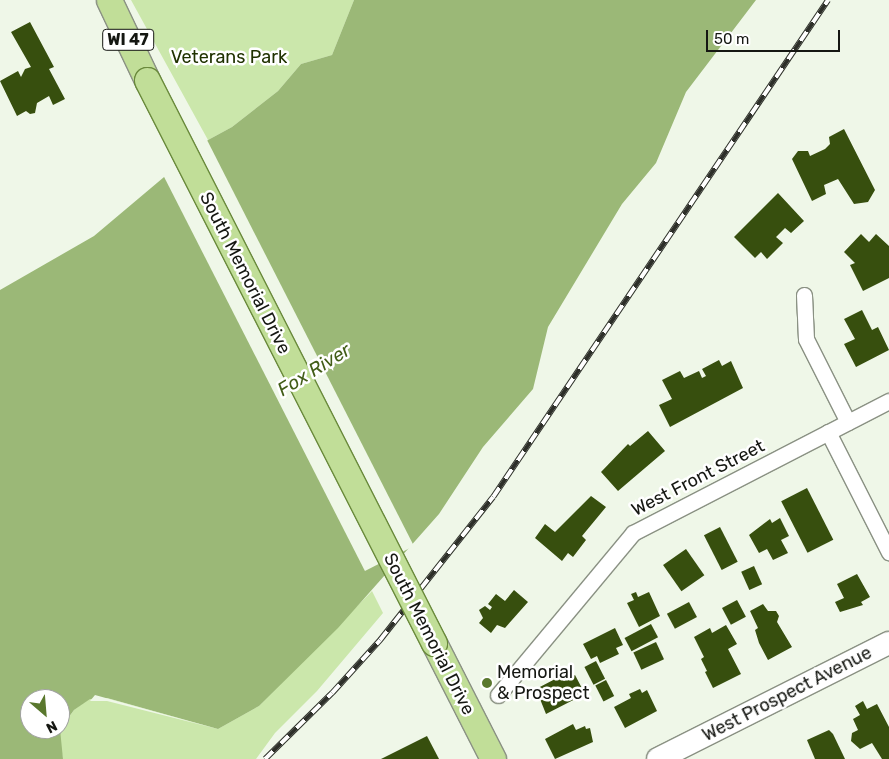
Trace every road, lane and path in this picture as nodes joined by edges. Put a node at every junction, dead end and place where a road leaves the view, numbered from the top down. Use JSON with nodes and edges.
{"nodes":[{"id":1,"x":109,"y":0,"type":"edge"},
{"id":2,"x":804,"y":295,"type":"dead end"},
{"id":3,"x":889,"y":401,"type":"edge"},
{"id":4,"x":848,"y":422,"type":"junction"},
{"id":5,"x":828,"y":432,"type":"junction"},
{"id":6,"x":889,"y":552,"type":"edge"},
{"id":7,"x":889,"y":643,"type":"edge"},
{"id":8,"x":498,"y":695,"type":"dead end"},
{"id":9,"x":493,"y":759,"type":"edge"},
{"id":10,"x":658,"y":759,"type":"edge"}],
"edges":[{"from":1,"to":9,"type":"main road","name":"South Memorial Drive","number":"WI 47","bridge":true},
{"from":2,"to":4,"type":"street"},
{"from":3,"to":4,"type":"street","name":"West Front Street"},
{"from":4,"to":5,"type":"street","name":"West Front Street"},
{"from":5,"to":6,"type":"street"},
{"from":5,"to":8,"type":"street","name":"West Front Street"},
{"from":7,"to":10,"type":"main road","name":"West Prospect Avenue"}]}
